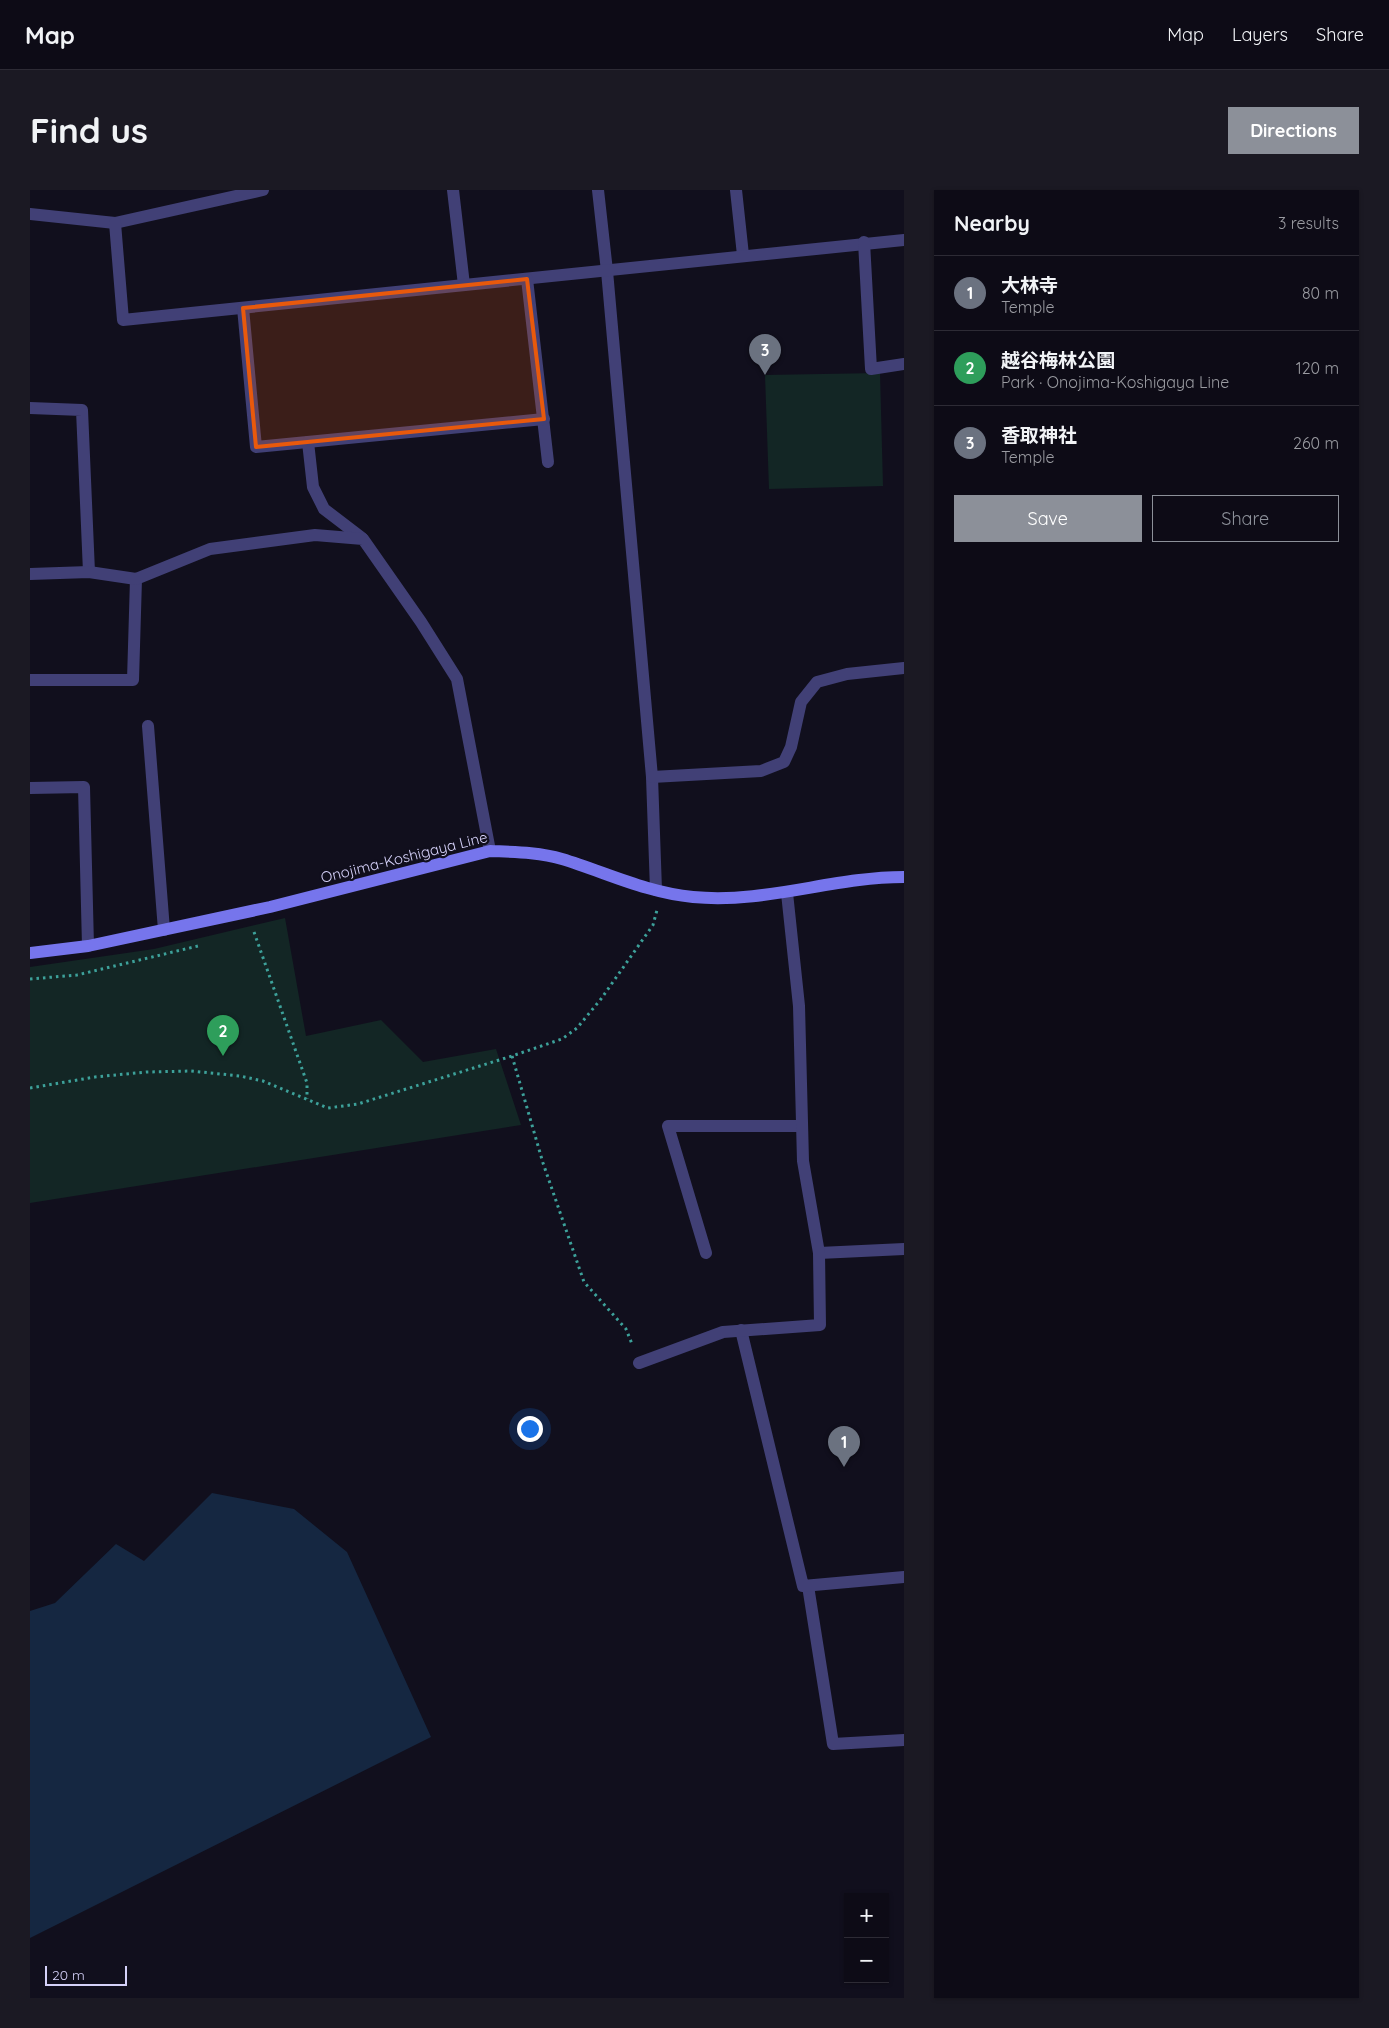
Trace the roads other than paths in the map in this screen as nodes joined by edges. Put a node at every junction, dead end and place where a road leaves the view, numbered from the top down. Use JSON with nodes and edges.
{"nodes":[{"id":1,"x":263,"y":190,"type":"edge"},
{"id":2,"x":453,"y":190,"type":"edge"},
{"id":3,"x":598,"y":190,"type":"edge"},
{"id":4,"x":736,"y":190,"type":"edge"},
{"id":5,"x":30,"y":214,"type":"edge"},
{"id":6,"x":115,"y":223,"type":"junction"},
{"id":7,"x":904,"y":240,"type":"edge"},
{"id":8,"x":864,"y":242,"type":"junction"},
{"id":9,"x":743,"y":256,"type":"junction"},
{"id":10,"x":607,"y":271,"type":"junction"},
{"id":11,"x":527,"y":279,"type":"junction"},
{"id":12,"x":464,"y":285,"type":"junction"},
{"id":13,"x":243,"y":308,"type":"junction"},
{"id":14,"x":904,"y":364,"type":"edge"},
{"id":15,"x":30,"y":408,"type":"edge"},
{"id":16,"x":544,"y":419,"type":"junction"},
{"id":17,"x":308,"y":442,"type":"junction"},
{"id":18,"x":548,"y":462,"type":"dead end"},
{"id":19,"x":363,"y":539,"type":"junction"},
{"id":20,"x":89,"y":572,"type":"junction"},
{"id":21,"x":30,"y":574,"type":"edge"},
{"id":22,"x":136,"y":579,"type":"junction"},
{"id":23,"x":904,"y":668,"type":"edge"},
{"id":24,"x":30,"y":680,"type":"edge"},
{"id":25,"x":148,"y":726,"type":"dead end"},
{"id":26,"x":652,"y":777,"type":"junction"},
{"id":27,"x":30,"y":788,"type":"edge"},
{"id":28,"x":490,"y":851,"type":"junction"},
{"id":29,"x":904,"y":877,"type":"edge"},
{"id":30,"x":656,"y":890,"type":"junction"},
{"id":31,"x":787,"y":892,"type":"junction"},
{"id":32,"x":164,"y":930,"type":"junction"},
{"id":33,"x":88,"y":946,"type":"junction"},
{"id":34,"x":30,"y":953,"type":"edge"},
{"id":35,"x":801,"y":1126,"type":"junction"},
{"id":36,"x":904,"y":1249,"type":"edge"},
{"id":37,"x":706,"y":1253,"type":"dead end"},
{"id":38,"x":819,"y":1253,"type":"junction"},
{"id":39,"x":741,"y":1330,"type":"junction"},
{"id":40,"x":640,"y":1363,"type":"road end"},
{"id":41,"x":904,"y":1577,"type":"edge"},
{"id":42,"x":808,"y":1586,"type":"junction"},
{"id":43,"x":904,"y":1740,"type":"edge"}],
"edges":[{"from":1,"to":6,"type":"street"},
{"from":2,"to":12,"type":"street"},
{"from":3,"to":10,"type":"street"},
{"from":4,"to":9,"type":"street"},
{"from":5,"to":6,"type":"street"},
{"from":6,"to":13,"type":"street"},
{"from":7,"to":8,"type":"street"},
{"from":8,"to":9,"type":"street"},
{"from":8,"to":14,"type":"street"},
{"from":9,"to":10,"type":"street"},
{"from":10,"to":11,"type":"street"},
{"from":10,"to":26,"type":"street"},
{"from":11,"to":12,"type":"street"},
{"from":11,"to":16,"type":"street"},
{"from":12,"to":13,"type":"street"},
{"from":13,"to":17,"type":"street"},
{"from":15,"to":20,"type":"street"},
{"from":16,"to":17,"type":"street"},
{"from":16,"to":18,"type":"street"},
{"from":17,"to":19,"type":"street"},
{"from":19,"to":22,"type":"street"},
{"from":19,"to":28,"type":"street"},
{"from":20,"to":21,"type":"street"},
{"from":20,"to":22,"type":"street"},
{"from":22,"to":24,"type":"street"},
{"from":23,"to":26,"type":"street"},
{"from":25,"to":32,"type":"street"},
{"from":26,"to":30,"type":"street"},
{"from":27,"to":33,"type":"street"},
{"from":28,"to":30,"type":"main road","name":"Onojima-Koshigaya Line"},
{"from":28,"to":32,"type":"main road","name":"Onojima-Koshigaya Line"},
{"from":29,"to":31,"type":"main road","name":"Onojima-Koshigaya Line"},
{"from":30,"to":31,"type":"main road","name":"Onojima-Koshigaya Line"},
{"from":31,"to":35,"type":"street"},
{"from":32,"to":33,"type":"main road","name":"Onojima-Koshigaya Line"},
{"from":33,"to":34,"type":"main road","name":"Onojima-Koshigaya Line"},
{"from":35,"to":37,"type":"street"},
{"from":35,"to":38,"type":"street"},
{"from":36,"to":38,"type":"street"},
{"from":38,"to":39,"type":"street"},
{"from":39,"to":40,"type":"street"},
{"from":39,"to":42,"type":"street"},
{"from":41,"to":42,"type":"street"},
{"from":42,"to":43,"type":"street"}]}
